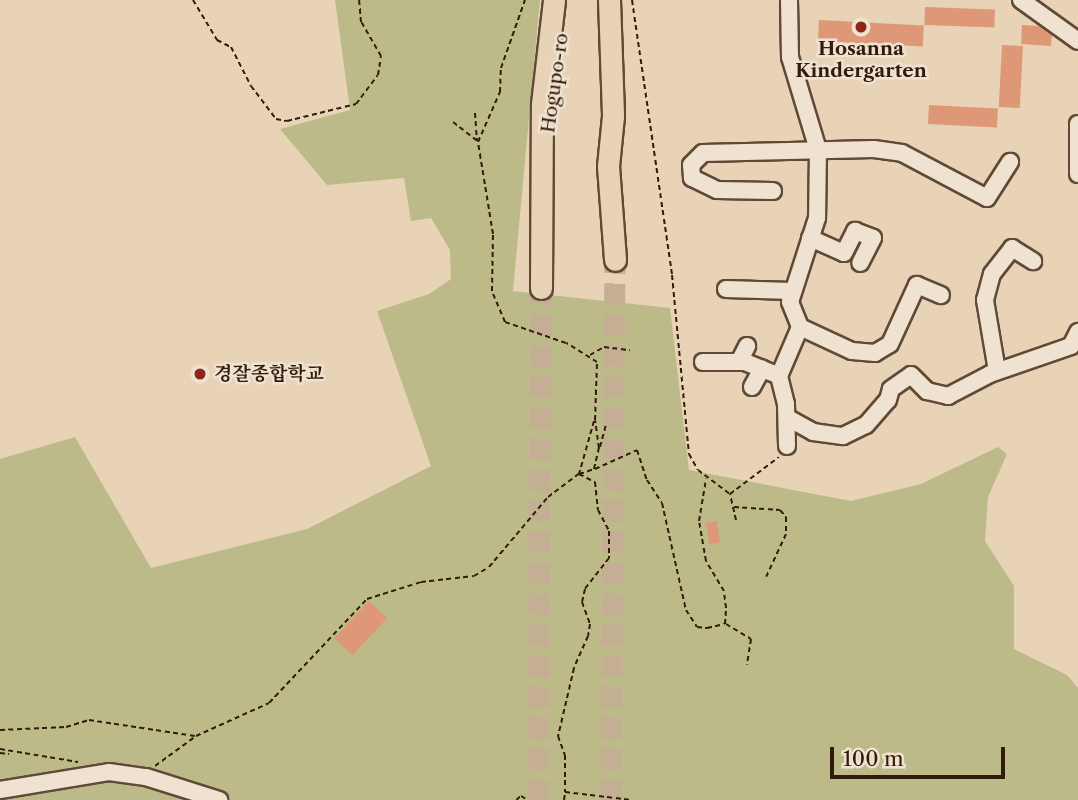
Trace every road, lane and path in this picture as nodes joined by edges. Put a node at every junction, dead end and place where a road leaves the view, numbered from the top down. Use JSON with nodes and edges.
{"nodes":[{"id":1,"x":193,"y":0,"type":"edge"},
{"id":2,"x":359,"y":0,"type":"edge"},
{"id":3,"x":525,"y":0,"type":"edge"},
{"id":4,"x":554,"y":0,"type":"edge"},
{"id":5,"x":567,"y":0,"type":"edge"},
{"id":6,"x":597,"y":0,"type":"edge"},
{"id":7,"x":609,"y":0,"type":"edge"},
{"id":8,"x":632,"y":0,"type":"edge"},
{"id":9,"x":789,"y":0,"type":"edge"},
{"id":10,"x":1021,"y":0,"type":"edge"},
{"id":11,"x":1078,"y":41,"type":"edge"},
{"id":12,"x":475,"y":113,"type":"dead end"},
{"id":13,"x":453,"y":122,"type":"dead end"},
{"id":14,"x":1078,"y":124,"type":"edge"},
{"id":15,"x":478,"y":142,"type":"junction"},
{"id":16,"x":818,"y":150,"type":"junction"},
{"id":17,"x":1010,"y":162,"type":"dead end"},
{"id":18,"x":608,"y":166,"type":"junction"},
{"id":19,"x":542,"y":167,"type":"junction"},
{"id":20,"x":1078,"y":174,"type":"edge"},
{"id":21,"x":773,"y":191,"type":"dead end"},
{"id":22,"x":810,"y":238,"type":"junction"},
{"id":23,"x":615,"y":260,"type":"tunnel mouth"},
{"id":24,"x":1033,"y":261,"type":"dead end"},
{"id":25,"x":860,"y":263,"type":"dead end"},
{"id":26,"x":541,"y":288,"type":"tunnel mouth"},
{"id":27,"x":726,"y":289,"type":"dead end"},
{"id":28,"x":792,"y":291,"type":"junction"},
{"id":29,"x":941,"y":295,"type":"dead end"},
{"id":30,"x":800,"y":327,"type":"junction"},
{"id":31,"x":1078,"y":332,"type":"edge"},
{"id":32,"x":747,"y":346,"type":"dead end"},
{"id":33,"x":630,"y":350,"type":"dead end"},
{"id":34,"x":589,"y":355,"type":"junction"},
{"id":35,"x":703,"y":362,"type":"dead end"},
{"id":36,"x":739,"y":362,"type":"junction"},
{"id":37,"x":762,"y":369,"type":"junction"},
{"id":38,"x":997,"y":372,"type":"junction"},
{"id":39,"x":779,"y":376,"type":"junction"},
{"id":40,"x":752,"y":387,"type":"dead end"},
{"id":41,"x":788,"y":418,"type":"junction"},
{"id":42,"x":595,"y":420,"type":"junction"},
{"id":43,"x":606,"y":425,"type":"dead end"},
{"id":44,"x":787,"y":446,"type":"joint"},
{"id":45,"x":599,"y":448,"type":"junction"},
{"id":46,"x":594,"y":469,"type":"junction"},
{"id":47,"x":579,"y":474,"type":"junction"},
{"id":48,"x":707,"y":477,"type":"junction"},
{"id":49,"x":730,"y":494,"type":"junction"},
{"id":50,"x":734,"y":508,"type":"junction"},
{"id":51,"x":736,"y":520,"type":"dead end"},
{"id":52,"x":766,"y":577,"type":"dead end"},
{"id":53,"x":725,"y":624,"type":"junction"},
{"id":54,"x":747,"y":665,"type":"dead end"},
{"id":55,"x":0,"y":730,"type":"edge"},
{"id":56,"x":196,"y":736,"type":"junction"},
{"id":57,"x":0,"y":749,"type":"edge"},
{"id":58,"x":0,"y":754,"type":"edge"},
{"id":59,"x":14,"y":755,"type":"junction"},
{"id":60,"x":98,"y":774,"type":"junction"},
{"id":61,"x":146,"y":777,"type":"junction"},
{"id":62,"x":0,"y":790,"type":"edge"},
{"id":63,"x":565,"y":792,"type":"junction"},
{"id":64,"x":219,"y":800,"type":"edge"},
{"id":65,"x":516,"y":800,"type":"edge"},
{"id":66,"x":528,"y":800,"type":"edge"},
{"id":67,"x":564,"y":800,"type":"edge"},
{"id":68,"x":632,"y":800,"type":"edge"}],
"edges":[{"from":1,"to":2,"type":"path"},
{"from":3,"to":15,"type":"path"},
{"from":4,"to":19,"type":"main road","name":"Hogupo-ro"},
{"from":5,"to":19,"type":"main road","name":"Hogupo-ro"},
{"from":6,"to":18,"type":"main road","name":"Hogupo-ro"},
{"from":7,"to":18,"type":"main road","name":"Hogupo-ro"},
{"from":8,"to":48,"type":"path"},
{"from":9,"to":16,"type":"street"},
{"from":10,"to":11,"type":"street"},
{"from":12,"to":15,"type":"path"},
{"from":13,"to":15,"type":"path"},
{"from":14,"to":20,"type":"street"},
{"from":15,"to":34,"type":"path"},
{"from":16,"to":17,"type":"street"},
{"from":16,"to":21,"type":"street"},
{"from":16,"to":22,"type":"street"},
{"from":18,"to":23,"type":"main road","name":"Hogupo-ro"},
{"from":19,"to":26,"type":"main road","name":"Hogupo-ro"},
{"from":22,"to":25,"type":"street"},
{"from":22,"to":28,"type":"street"},
{"from":24,"to":38,"type":"street"},
{"from":27,"to":28,"type":"street"},
{"from":28,"to":30,"type":"street"},
{"from":29,"to":30,"type":"street"},
{"from":30,"to":39,"type":"street"},
{"from":31,"to":38,"type":"street"},
{"from":32,"to":36,"type":"street"},
{"from":33,"to":34,"type":"path"},
{"from":34,"to":42,"type":"path"},
{"from":35,"to":36,"type":"street"},
{"from":36,"to":37,"type":"street"},
{"from":37,"to":39,"type":"street"},
{"from":37,"to":40,"type":"street"},
{"from":38,"to":41,"type":"street"},
{"from":39,"to":41,"type":"street"},
{"from":41,"to":44,"type":"street"},
{"from":42,"to":45,"type":"path"},
{"from":42,"to":47,"type":"path"},
{"from":43,"to":45,"type":"path"},
{"from":44,"to":49,"type":"path"},
{"from":45,"to":46,"type":"path"},
{"from":46,"to":47,"type":"path"},
{"from":46,"to":53,"type":"path"},
{"from":47,"to":56,"type":"path"},
{"from":47,"to":63,"type":"path"},
{"from":48,"to":49,"type":"path"},
{"from":48,"to":53,"type":"path"},
{"from":49,"to":50,"type":"path"},
{"from":50,"to":51,"type":"path"},
{"from":50,"to":52,"type":"path"},
{"from":53,"to":54,"type":"path"},
{"from":55,"to":56,"type":"path"},
{"from":56,"to":61,"type":"path"},
{"from":57,"to":59,"type":"path"},
{"from":58,"to":59,"type":"path"},
{"from":59,"to":60,"type":"path"},
{"from":60,"to":61,"type":"street"},
{"from":60,"to":62,"type":"street"},
{"from":61,"to":64,"type":"street"},
{"from":63,"to":67,"type":"path"},
{"from":63,"to":68,"type":"path"},
{"from":65,"to":66,"type":"path"}]}
